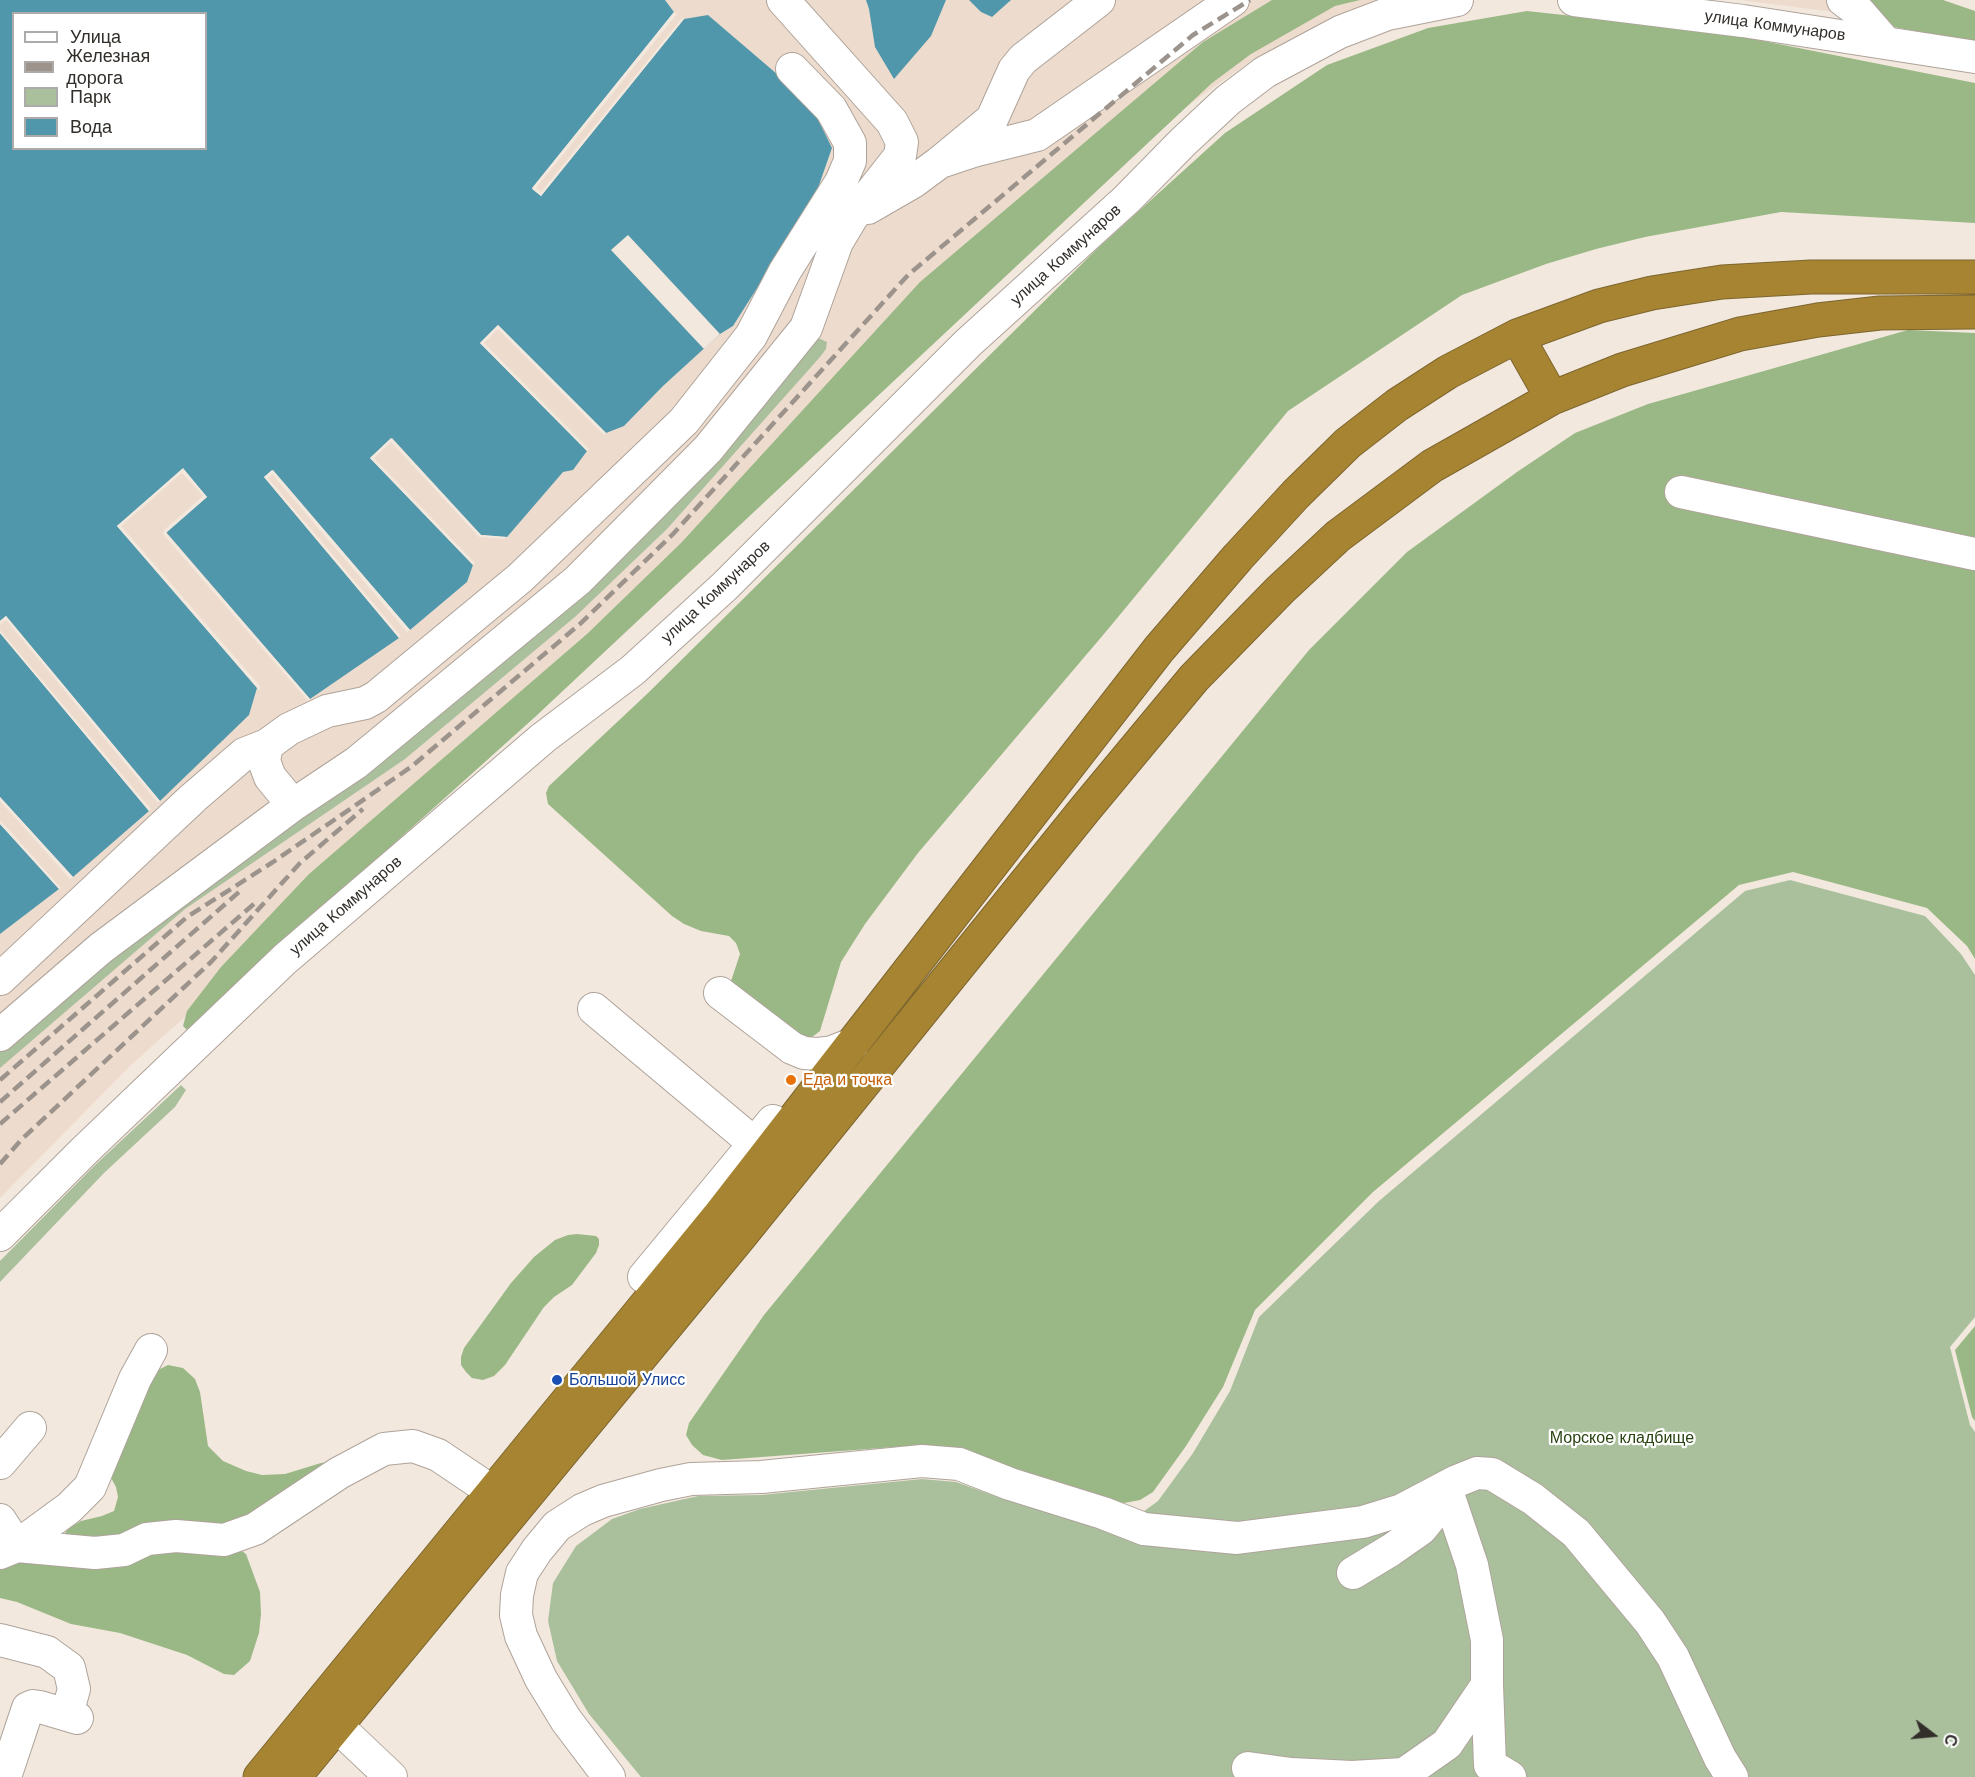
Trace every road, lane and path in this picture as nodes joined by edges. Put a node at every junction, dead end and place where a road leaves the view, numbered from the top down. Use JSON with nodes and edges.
{"nodes":[{"id":1,"x":783,"y":0,"type":"edge"},
{"id":2,"x":1099,"y":0,"type":"edge"},
{"id":3,"x":1233,"y":0,"type":"edge"},
{"id":4,"x":1457,"y":0,"type":"edge"},
{"id":5,"x":1574,"y":0,"type":"edge"},
{"id":6,"x":1843,"y":0,"type":"edge"},
{"id":7,"x":1886,"y":43,"type":"junction"},
{"id":8,"x":1975,"y":57,"type":"edge"},
{"id":9,"x":792,"y":69,"type":"dead end"},
{"id":10,"x":940,"y":162,"type":"junction"},
{"id":11,"x":852,"y":217,"type":"junction"},
{"id":12,"x":1975,"y":277,"type":"edge"},
{"id":13,"x":1975,"y":312,"type":"edge"},
{"id":14,"x":1517,"y":336,"type":"junction"},
{"id":15,"x":1552,"y":398,"type":"junction"},
{"id":16,"x":1681,"y":492,"type":"dead end"},
{"id":17,"x":1975,"y":554,"type":"edge"},
{"id":18,"x":267,"y":745,"type":"junction"},
{"id":19,"x":293,"y":805,"type":"junction"},
{"id":20,"x":0,"y":979,"type":"edge"},
{"id":21,"x":720,"y":993,"type":"dead end"},
{"id":22,"x":594,"y":1009,"type":"dead end"},
{"id":23,"x":0,"y":1035,"type":"edge"},
{"id":24,"x":842,"y":1048,"type":"junction"},
{"id":25,"x":755,"y":1144,"type":"junction"},
{"id":26,"x":0,"y":1235,"type":"edge"},
{"id":27,"x":644,"y":1277,"type":"dead end"},
{"id":28,"x":151,"y":1350,"type":"dead end"},
{"id":29,"x":30,"y":1428,"type":"dead end"},
{"id":30,"x":0,"y":1463,"type":"edge"},
{"id":31,"x":1446,"y":1488,"type":"junction"},
{"id":32,"x":493,"y":1492,"type":"junction"},
{"id":33,"x":0,"y":1520,"type":"edge"},
{"id":34,"x":9,"y":1549,"type":"edge"},
{"id":35,"x":1353,"y":1573,"type":"dead end"},
{"id":36,"x":0,"y":1640,"type":"edge"},
{"id":37,"x":1487,"y":1685,"type":"junction"},
{"id":38,"x":337,"y":1726,"type":"junction"},
{"id":39,"x":1447,"y":1744,"type":"junction"},
{"id":40,"x":359,"y":1767,"type":"edge"},
{"id":41,"x":1248,"y":1768,"type":"dead end"},
{"id":42,"x":1500,"y":1771,"type":"edge"},
{"id":43,"x":4,"y":1777,"type":"edge"},
{"id":44,"x":260,"y":1777,"type":"edge"},
{"id":45,"x":294,"y":1777,"type":"edge"},
{"id":46,"x":391,"y":1777,"type":"edge"},
{"id":47,"x":609,"y":1777,"type":"edge"},
{"id":48,"x":1732,"y":1777,"type":"edge"}],
"edges":[{"from":1,"to":11,"type":"street"},
{"from":2,"to":10,"type":"street"},
{"from":3,"to":10,"type":"street"},
{"from":4,"to":26,"type":"street","name":"улица Коммунаров"},
{"from":5,"to":7,"type":"street","name":"улица Коммунаров"},
{"from":6,"to":7,"type":"street"},
{"from":7,"to":8,"type":"street","name":"улица Коммунаров"},
{"from":9,"to":18,"type":"street"},
{"from":10,"to":11,"type":"street"},
{"from":11,"to":19,"type":"street"},
{"from":12,"to":14,"type":"highway"},
{"from":13,"to":15,"type":"highway"},
{"from":14,"to":15,"type":"highway"},
{"from":14,"to":24,"type":"highway"},
{"from":15,"to":38,"type":"highway"},
{"from":16,"to":17,"type":"street"},
{"from":18,"to":19,"type":"street"},
{"from":18,"to":20,"type":"street"},
{"from":19,"to":23,"type":"street"},
{"from":21,"to":24,"type":"street"},
{"from":22,"to":25,"type":"street"},
{"from":24,"to":25,"type":"street"},
{"from":24,"to":32,"type":"highway"},
{"from":25,"to":27,"type":"street"},
{"from":28,"to":34,"type":"street"},
{"from":29,"to":30,"type":"street"},
{"from":31,"to":35,"type":"street"},
{"from":31,"to":37,"type":"street"},
{"from":31,"to":47,"type":"street"},
{"from":31,"to":48,"type":"street"},
{"from":32,"to":34,"type":"street"},
{"from":32,"to":44,"type":"highway"},
{"from":33,"to":34,"type":"street"},
{"from":36,"to":43,"type":"street"},
{"from":37,"to":39,"type":"street"},
{"from":37,"to":42,"type":"street"},
{"from":38,"to":40,"type":"street"},
{"from":38,"to":45,"type":"highway"},
{"from":39,"to":41,"type":"street"},
{"from":39,"to":42,"type":"street"},
{"from":40,"to":46,"type":"street"}]}
